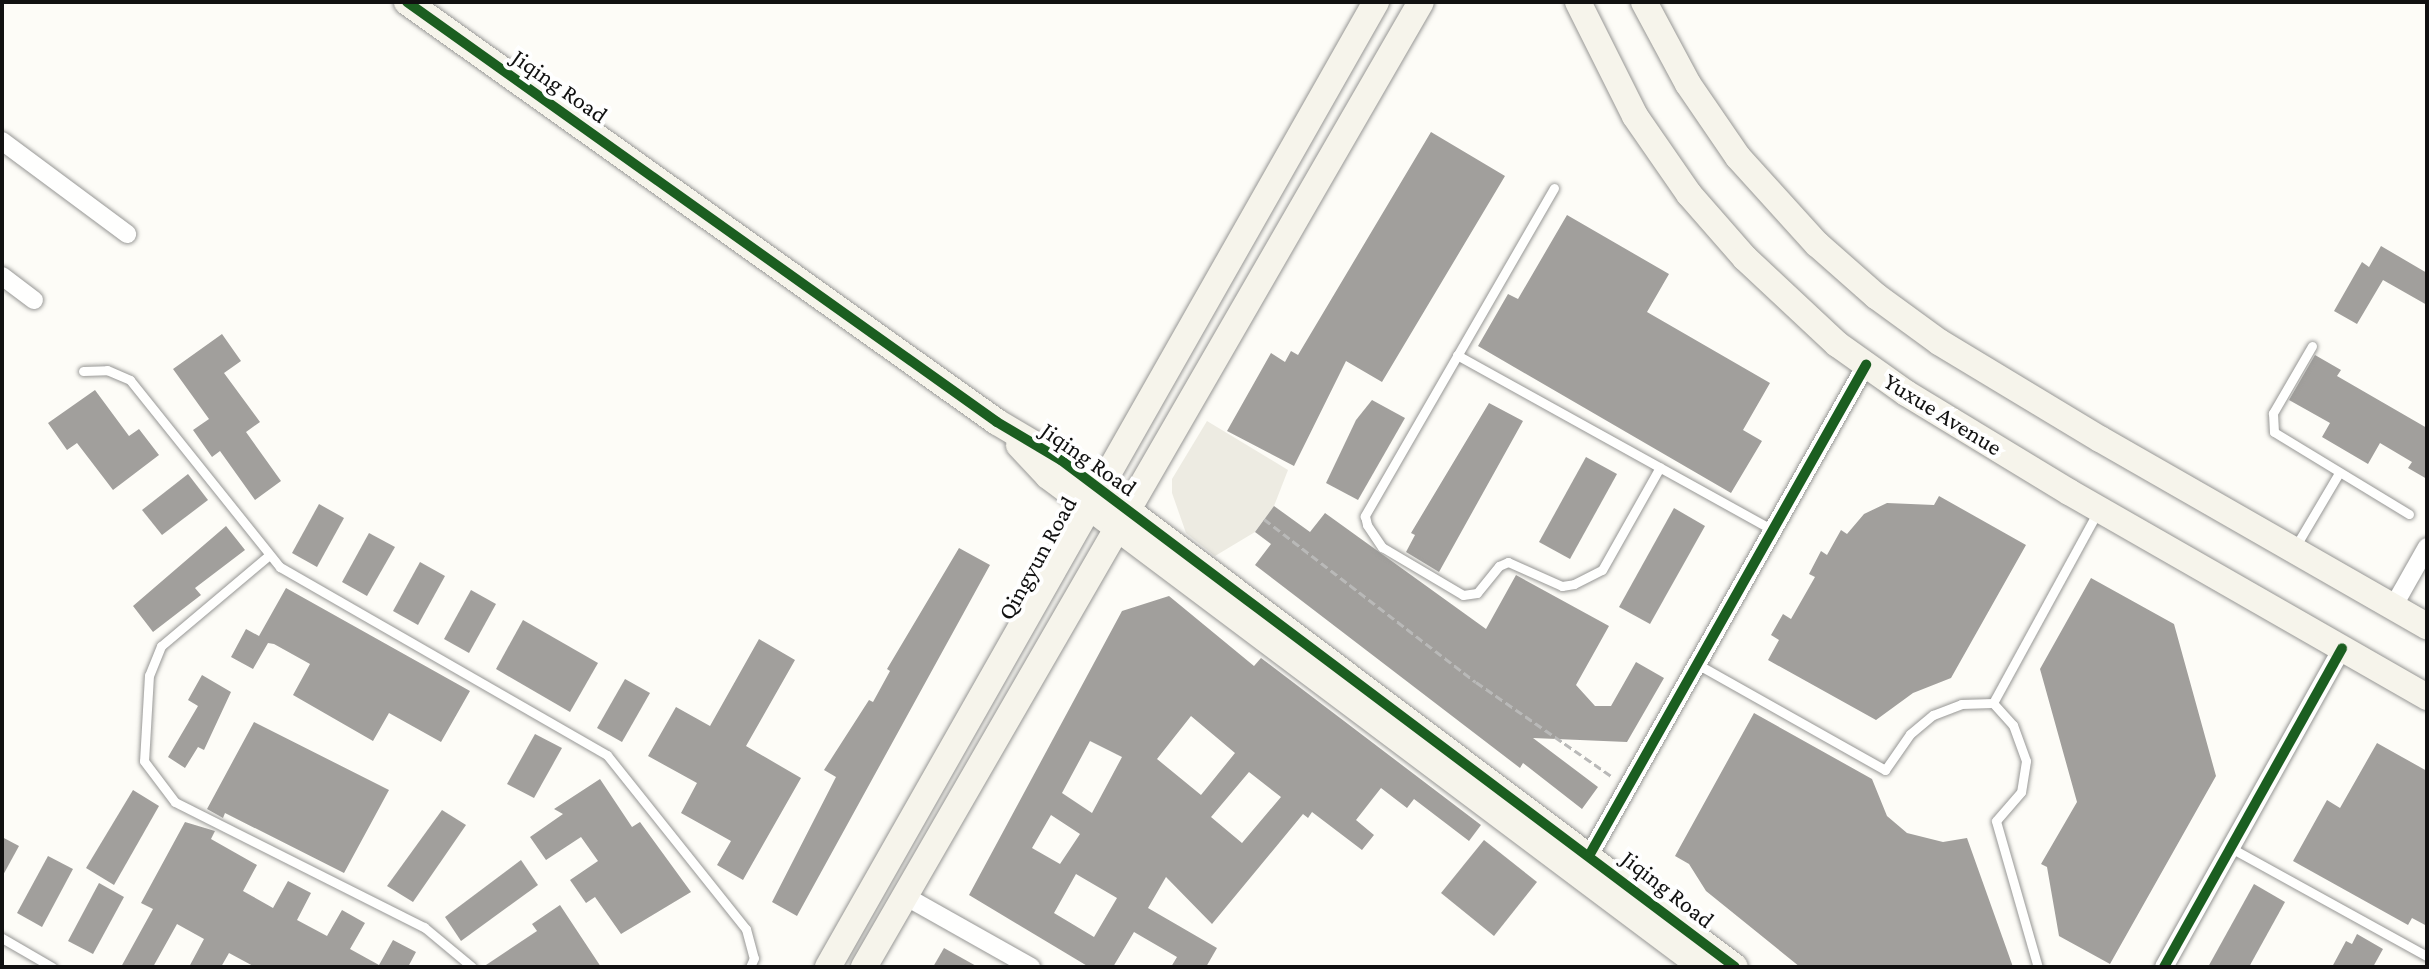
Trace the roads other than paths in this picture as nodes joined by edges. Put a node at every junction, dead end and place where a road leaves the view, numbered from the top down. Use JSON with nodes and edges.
{"nodes":[{"id":1,"x":407,"y":2,"type":"edge"},
{"id":2,"x":1376,"y":2,"type":"edge"},
{"id":3,"x":1421,"y":2,"type":"edge"},
{"id":4,"x":1578,"y":2,"type":"edge"},
{"id":5,"x":1644,"y":2,"type":"edge"},
{"id":6,"x":2,"y":141,"type":"edge"},
{"id":7,"x":1554,"y":188,"type":"dead end"},
{"id":8,"x":127,"y":234,"type":"dead end"},
{"id":9,"x":2,"y":276,"type":"edge"},
{"id":10,"x":34,"y":300,"type":"dead end"},
{"id":11,"x":2312,"y":346,"type":"dead end"},
{"id":12,"x":1457,"y":355,"type":"junction"},
{"id":13,"x":1866,"y":365,"type":"junction"},
{"id":14,"x":83,"y":371,"type":"dead end"},
{"id":15,"x":1660,"y":467,"type":"junction"},
{"id":16,"x":2339,"y":473,"type":"junction"},
{"id":17,"x":1094,"y":497,"type":"junction"},
{"id":18,"x":2099,"y":509,"type":"junction"},
{"id":19,"x":2409,"y":514,"type":"dead end"},
{"id":20,"x":1123,"y":519,"type":"junction"},
{"id":21,"x":1773,"y":530,"type":"junction"},
{"id":22,"x":2427,"y":547,"type":"edge"},
{"id":23,"x":2294,"y":550,"type":"junction"},
{"id":24,"x":268,"y":556,"type":"junction"},
{"id":25,"x":2393,"y":607,"type":"junction"},
{"id":26,"x":2427,"y":626,"type":"edge"},
{"id":27,"x":2342,"y":648,"type":"junction"},
{"id":28,"x":1697,"y":664,"type":"junction"},
{"id":29,"x":2427,"y":697,"type":"edge"},
{"id":30,"x":1993,"y":703,"type":"junction"},
{"id":31,"x":2231,"y":848,"type":"junction"},
{"id":32,"x":1590,"y":854,"type":"junction"},
{"id":33,"x":905,"y":896,"type":"junction"},
{"id":34,"x":2,"y":938,"type":"edge"},
{"id":35,"x":2427,"y":956,"type":"edge"},
{"id":36,"x":52,"y":967,"type":"edge"},
{"id":37,"x":472,"y":967,"type":"edge"},
{"id":38,"x":750,"y":967,"type":"edge"},
{"id":39,"x":828,"y":967,"type":"edge"},
{"id":40,"x":864,"y":967,"type":"edge"},
{"id":41,"x":1031,"y":967,"type":"edge"},
{"id":42,"x":1702,"y":967,"type":"edge"},
{"id":43,"x":1735,"y":967,"type":"edge"},
{"id":44,"x":2038,"y":967,"type":"edge"},
{"id":45,"x":2164,"y":967,"type":"edge"}],
"edges":[{"from":1,"to":17,"type":"main road","name":"Jiqing Road"},
{"from":2,"to":17,"type":"main road","name":"Qingyun Road"},
{"from":3,"to":20,"type":"main road"},
{"from":4,"to":13,"type":"main road","name":"Yuxue Avenue"},
{"from":5,"to":23,"type":"main road"},
{"from":6,"to":8,"type":"street"},
{"from":7,"to":12,"type":"lane"},
{"from":9,"to":10,"type":"street"},
{"from":11,"to":16,"type":"lane"},
{"from":12,"to":15,"type":"lane"},
{"from":12,"to":15,"type":"lane"},
{"from":13,"to":18,"type":"main road","name":"Yuxue Avenue"},
{"from":13,"to":21,"type":"street"},
{"from":14,"to":24,"type":"lane"},
{"from":15,"to":21,"type":"lane"},
{"from":16,"to":19,"type":"lane"},
{"from":16,"to":23,"type":"lane"},
{"from":17,"to":20,"type":"main road","name":"Jiqing Road"},
{"from":17,"to":39,"type":"main road","name":"Qingyun Road"},
{"from":18,"to":27,"type":"main road","name":"Yuxue Avenue"},
{"from":18,"to":30,"type":"lane"},
{"from":20,"to":32,"type":"main road","name":"Jiqing Road"},
{"from":20,"to":33,"type":"main road"},
{"from":20,"to":42,"type":"main road","name":"Jiqing Road"},
{"from":21,"to":28,"type":"street"},
{"from":22,"to":25,"type":"street"},
{"from":23,"to":25,"type":"main road"},
{"from":24,"to":37,"type":"lane"},
{"from":24,"to":38,"type":"lane"},
{"from":25,"to":26,"type":"main road"},
{"from":27,"to":29,"type":"main road","name":"Yuxue Avenue"},
{"from":27,"to":31,"type":"street"},
{"from":28,"to":30,"type":"lane"},
{"from":28,"to":32,"type":"street"},
{"from":30,"to":44,"type":"lane"},
{"from":31,"to":35,"type":"lane"},
{"from":31,"to":45,"type":"street"},
{"from":32,"to":43,"type":"main road","name":"Jiqing Road"},
{"from":33,"to":40,"type":"main road"},
{"from":33,"to":41,"type":"street"},
{"from":34,"to":36,"type":"lane"}]}
